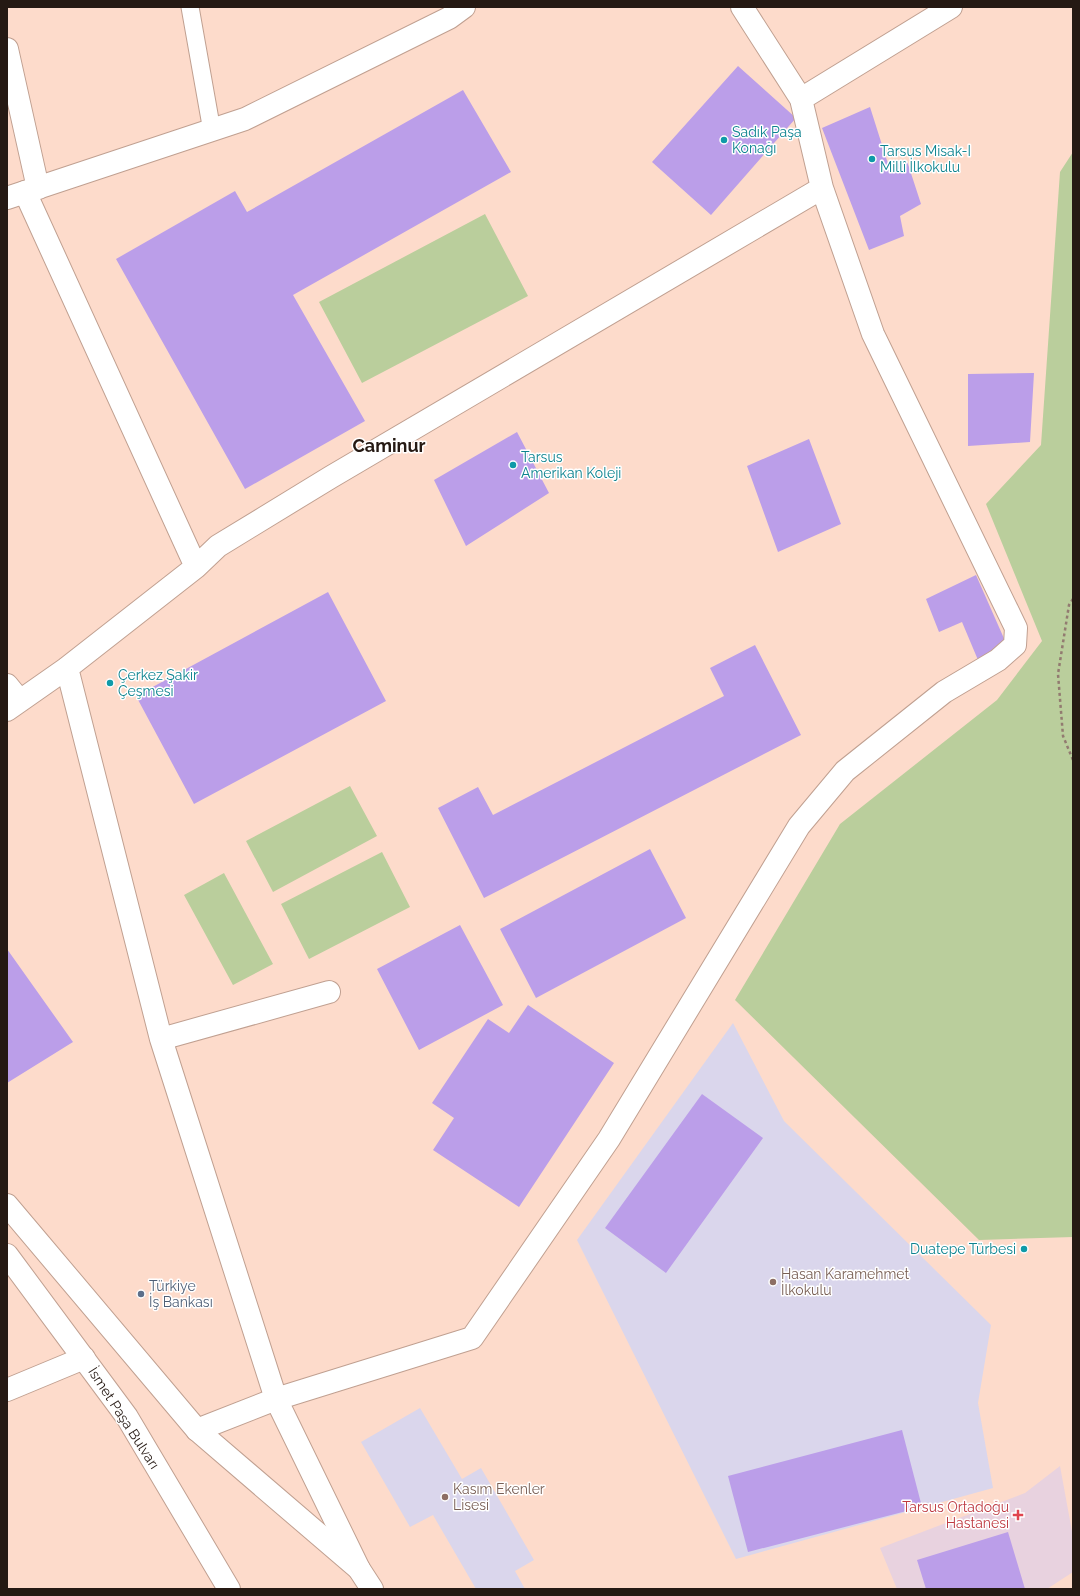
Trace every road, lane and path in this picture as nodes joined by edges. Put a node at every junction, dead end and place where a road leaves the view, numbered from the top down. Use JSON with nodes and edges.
{"nodes":[{"id":1,"x":190,"y":7,"type":"edge"},
{"id":2,"x":464,"y":7,"type":"edge"},
{"id":3,"x":742,"y":7,"type":"edge"},
{"id":4,"x":951,"y":7,"type":"edge"},
{"id":5,"x":7,"y":49,"type":"edge"},
{"id":6,"x":801,"y":99,"type":"junction"},
{"id":7,"x":212,"y":130,"type":"junction"},
{"id":8,"x":822,"y":188,"type":"junction"},
{"id":9,"x":23,"y":193,"type":"edge"},
{"id":10,"x":196,"y":567,"type":"junction"},
{"id":11,"x":1073,"y":599,"type":"edge"},
{"id":12,"x":67,"y":668,"type":"junction"},
{"id":13,"x":11,"y":699,"type":"edge"},
{"id":14,"x":1073,"y":760,"type":"edge"},
{"id":15,"x":328,"y":992,"type":"dead end"},
{"id":16,"x":161,"y":1039,"type":"junction"},
{"id":17,"x":7,"y":1205,"type":"edge"},
{"id":18,"x":7,"y":1255,"type":"edge"},
{"id":19,"x":84,"y":1358,"type":"junction"},
{"id":20,"x":7,"y":1390,"type":"edge"},
{"id":21,"x":276,"y":1399,"type":"junction"},
{"id":22,"x":197,"y":1430,"type":"junction"},
{"id":23,"x":359,"y":1569,"type":"junction"},
{"id":24,"x":229,"y":1589,"type":"edge"},
{"id":25,"x":372,"y":1589,"type":"edge"}],
"edges":[{"from":1,"to":7,"type":"lane"},
{"from":2,"to":7,"type":"street"},
{"from":3,"to":6,"type":"street"},
{"from":4,"to":6,"type":"street"},
{"from":5,"to":9,"type":"street"},
{"from":6,"to":8,"type":"street"},
{"from":7,"to":9,"type":"street"},
{"from":8,"to":10,"type":"street"},
{"from":8,"to":21,"type":"street"},
{"from":9,"to":10,"type":"street"},
{"from":10,"to":12,"type":"street"},
{"from":11,"to":14,"type":"path"},
{"from":12,"to":13,"type":"street"},
{"from":12,"to":16,"type":"street"},
{"from":15,"to":16,"type":"street"},
{"from":16,"to":21,"type":"street"},
{"from":17,"to":22,"type":"street"},
{"from":18,"to":19,"type":"street","name":"İsmet Paşa Bulvarı"},
{"from":19,"to":20,"type":"street"},
{"from":19,"to":24,"type":"street","name":"İsmet Paşa Bulvarı"},
{"from":21,"to":22,"type":"street"},
{"from":21,"to":23,"type":"street"},
{"from":22,"to":23,"type":"street"},
{"from":23,"to":25,"type":"street"}]}
